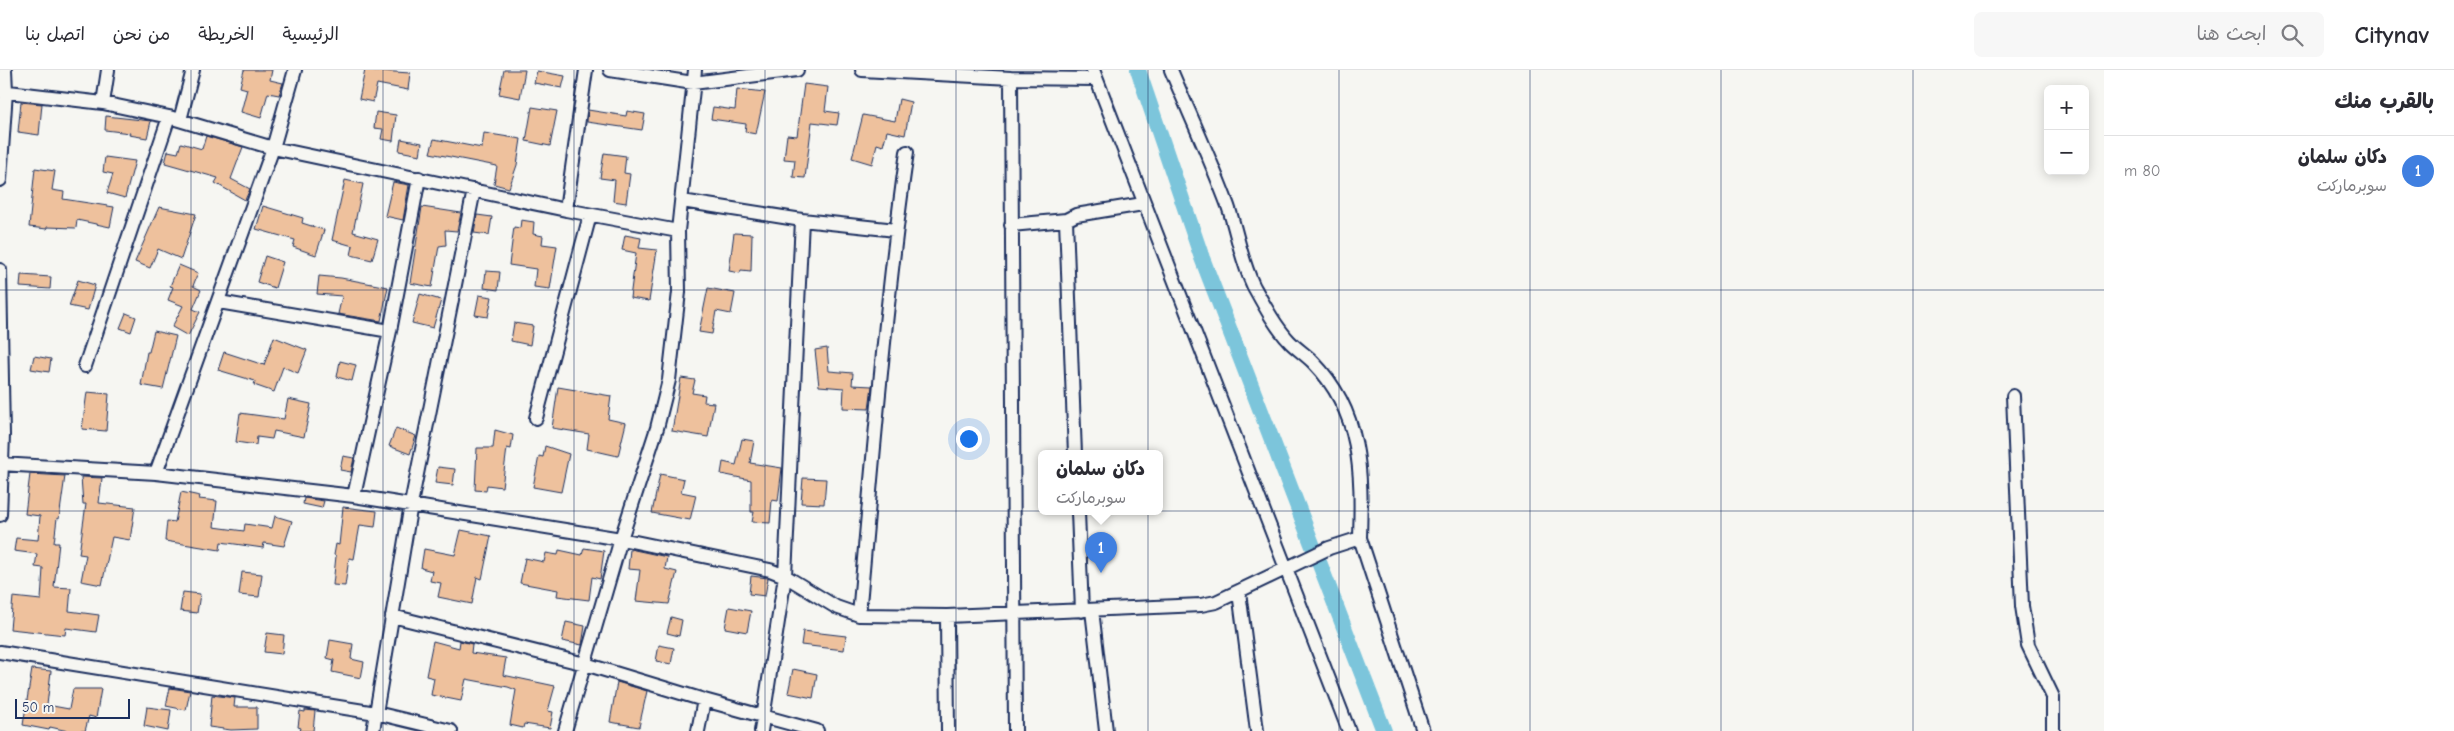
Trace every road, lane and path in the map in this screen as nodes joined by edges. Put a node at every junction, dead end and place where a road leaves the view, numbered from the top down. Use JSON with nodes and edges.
{"nodes":[{"id":1,"x":5,"y":70,"type":"edge"},
{"id":2,"x":108,"y":70,"type":"edge"},
{"id":3,"x":193,"y":70,"type":"edge"},
{"id":4,"x":296,"y":70,"type":"edge"},
{"id":5,"x":586,"y":70,"type":"edge"},
{"id":6,"x":610,"y":70,"type":"edge"},
{"id":7,"x":797,"y":70,"type":"edge"},
{"id":8,"x":862,"y":70,"type":"edge"},
{"id":9,"x":1171,"y":70,"type":"edge"},
{"id":10,"x":936,"y":72,"type":"edge"},
{"id":11,"x":1094,"y":74,"type":"edge"},
{"id":12,"x":694,"y":76,"type":"edge"},
{"id":13,"x":1011,"y":78,"type":"junction"},
{"id":14,"x":3,"y":91,"type":"edge"},
{"id":15,"x":103,"y":103,"type":"junction"},
{"id":16,"x":175,"y":118,"type":"junction"},
{"id":17,"x":273,"y":148,"type":"junction"},
{"id":18,"x":908,"y":152,"type":"dead end"},
{"id":19,"x":419,"y":178,"type":"junction"},
{"id":20,"x":0,"y":180,"type":"edge"},
{"id":21,"x":474,"y":190,"type":"junction"},
{"id":22,"x":682,"y":201,"type":"junction"},
{"id":23,"x":1143,"y":204,"type":"junction"},
{"id":24,"x":566,"y":210,"type":"junction"},
{"id":25,"x":590,"y":215,"type":"junction"},
{"id":26,"x":802,"y":220,"type":"junction"},
{"id":27,"x":1066,"y":220,"type":"junction"},
{"id":28,"x":1011,"y":225,"type":"junction"},
{"id":29,"x":896,"y":230,"type":"junction"},
{"id":30,"x":678,"y":231,"type":"junction"},
{"id":31,"x":0,"y":270,"type":"edge"},
{"id":32,"x":219,"y":302,"type":"junction"},
{"id":33,"x":390,"y":331,"type":"junction"},
{"id":34,"x":85,"y":366,"type":"dead end"},
{"id":35,"x":2012,"y":396,"type":"dead end"},
{"id":36,"x":536,"y":418,"type":"dead end"},
{"id":37,"x":1076,"y":450,"type":"edge"},
{"id":38,"x":1,"y":464,"type":"edge"},
{"id":39,"x":156,"y":473,"type":"junction"},
{"id":40,"x":354,"y":496,"type":"junction"},
{"id":41,"x":410,"y":504,"type":"junction"},
{"id":42,"x":0,"y":515,"type":"edge"},
{"id":43,"x":1078,"y":515,"type":"edge"},
{"id":44,"x":621,"y":538,"type":"junction"},
{"id":45,"x":1360,"y":538,"type":"junction"},
{"id":46,"x":1285,"y":569,"type":"junction"},
{"id":47,"x":785,"y":576,"type":"junction"},
{"id":48,"x":1239,"y":592,"type":"junction"},
{"id":49,"x":1087,"y":610,"type":"junction"},
{"id":50,"x":1016,"y":611,"type":"junction"},
{"id":51,"x":859,"y":615,"type":"junction"},
{"id":52,"x":392,"y":616,"type":"junction"},
{"id":53,"x":947,"y":616,"type":"junction"},
{"id":54,"x":0,"y":652,"type":"edge"},
{"id":55,"x":585,"y":664,"type":"junction"},
{"id":56,"x":704,"y":700,"type":"junction"},
{"id":57,"x":376,"y":713,"type":"junction"},
{"id":58,"x":763,"y":717,"type":"junction"},
{"id":59,"x":373,"y":731,"type":"edge"},
{"id":60,"x":451,"y":731,"type":"edge"},
{"id":61,"x":565,"y":731,"type":"edge"},
{"id":62,"x":698,"y":731,"type":"edge"},
{"id":63,"x":761,"y":731,"type":"edge"},
{"id":64,"x":817,"y":731,"type":"edge"},
{"id":65,"x":948,"y":731,"type":"edge"},
{"id":66,"x":1015,"y":731,"type":"edge"},
{"id":67,"x":1106,"y":731,"type":"edge"},
{"id":68,"x":1257,"y":731,"type":"edge"},
{"id":69,"x":1349,"y":731,"type":"edge"},
{"id":70,"x":1423,"y":731,"type":"edge"},
{"id":71,"x":2053,"y":731,"type":"edge"}],
"edges":[{"from":1,"to":14,"type":"street"},
{"from":2,"to":15,"type":"street"},
{"from":3,"to":16,"type":"street"},
{"from":4,"to":17,"type":"street"},
{"from":5,"to":24,"type":"street"},
{"from":6,"to":12,"type":"street"},
{"from":7,"to":12,"type":"street"},
{"from":8,"to":10,"type":"street"},
{"from":9,"to":45,"type":"street"},
{"from":10,"to":13,"type":"street"},
{"from":11,"to":13,"type":"street"},
{"from":11,"to":23,"type":"street"},
{"from":12,"to":22,"type":"street"},
{"from":13,"to":28,"type":"street"},
{"from":14,"to":15,"type":"street"},
{"from":14,"to":20,"type":"street"},
{"from":15,"to":16,"type":"street"},
{"from":16,"to":17,"type":"street"},
{"from":16,"to":34,"type":"street"},
{"from":17,"to":19,"type":"street"},
{"from":17,"to":32,"type":"street"},
{"from":18,"to":29,"type":"street"},
{"from":19,"to":21,"type":"street"},
{"from":19,"to":33,"type":"street"},
{"from":21,"to":24,"type":"street"},
{"from":21,"to":41,"type":"street"},
{"from":22,"to":26,"type":"street"},
{"from":22,"to":30,"type":"street"},
{"from":23,"to":27,"type":"street"},
{"from":23,"to":46,"type":"street"},
{"from":24,"to":25,"type":"street"},
{"from":25,"to":30,"type":"street"},
{"from":25,"to":36,"type":"street"},
{"from":26,"to":29,"type":"street"},
{"from":26,"to":47,"type":"street"},
{"from":27,"to":28,"type":"street"},
{"from":27,"to":37,"type":"street"},
{"from":28,"to":50,"type":"street"},
{"from":29,"to":51,"type":"street"},
{"from":30,"to":44,"type":"street"},
{"from":31,"to":38,"type":"street"},
{"from":32,"to":33,"type":"street"},
{"from":32,"to":39,"type":"street"},
{"from":33,"to":40,"type":"street"},
{"from":35,"to":71,"type":"street"},
{"from":38,"to":39,"type":"street"},
{"from":38,"to":42,"type":"street"},
{"from":39,"to":40,"type":"street"},
{"from":40,"to":41,"type":"street"},
{"from":41,"to":44,"type":"street"},
{"from":41,"to":52,"type":"street"},
{"from":43,"to":49,"type":"street"},
{"from":44,"to":47,"type":"street"},
{"from":44,"to":55,"type":"street"},
{"from":45,"to":46,"type":"street"},
{"from":45,"to":70,"type":"street"},
{"from":46,"to":48,"type":"street"},
{"from":46,"to":69,"type":"street"},
{"from":47,"to":51,"type":"street"},
{"from":47,"to":58,"type":"street"},
{"from":48,"to":49,"type":"street"},
{"from":48,"to":68,"type":"street"},
{"from":49,"to":50,"type":"street"},
{"from":49,"to":67,"type":"street"},
{"from":50,"to":53,"type":"street"},
{"from":50,"to":66,"type":"street"},
{"from":51,"to":53,"type":"street"},
{"from":52,"to":55,"type":"street"},
{"from":52,"to":57,"type":"street"},
{"from":53,"to":65,"type":"street"},
{"from":54,"to":57,"type":"street"},
{"from":55,"to":56,"type":"street"},
{"from":55,"to":61,"type":"street"},
{"from":56,"to":58,"type":"street"},
{"from":56,"to":62,"type":"street"},
{"from":57,"to":59,"type":"street"},
{"from":57,"to":60,"type":"street"},
{"from":58,"to":63,"type":"street"},
{"from":58,"to":64,"type":"street"}]}
